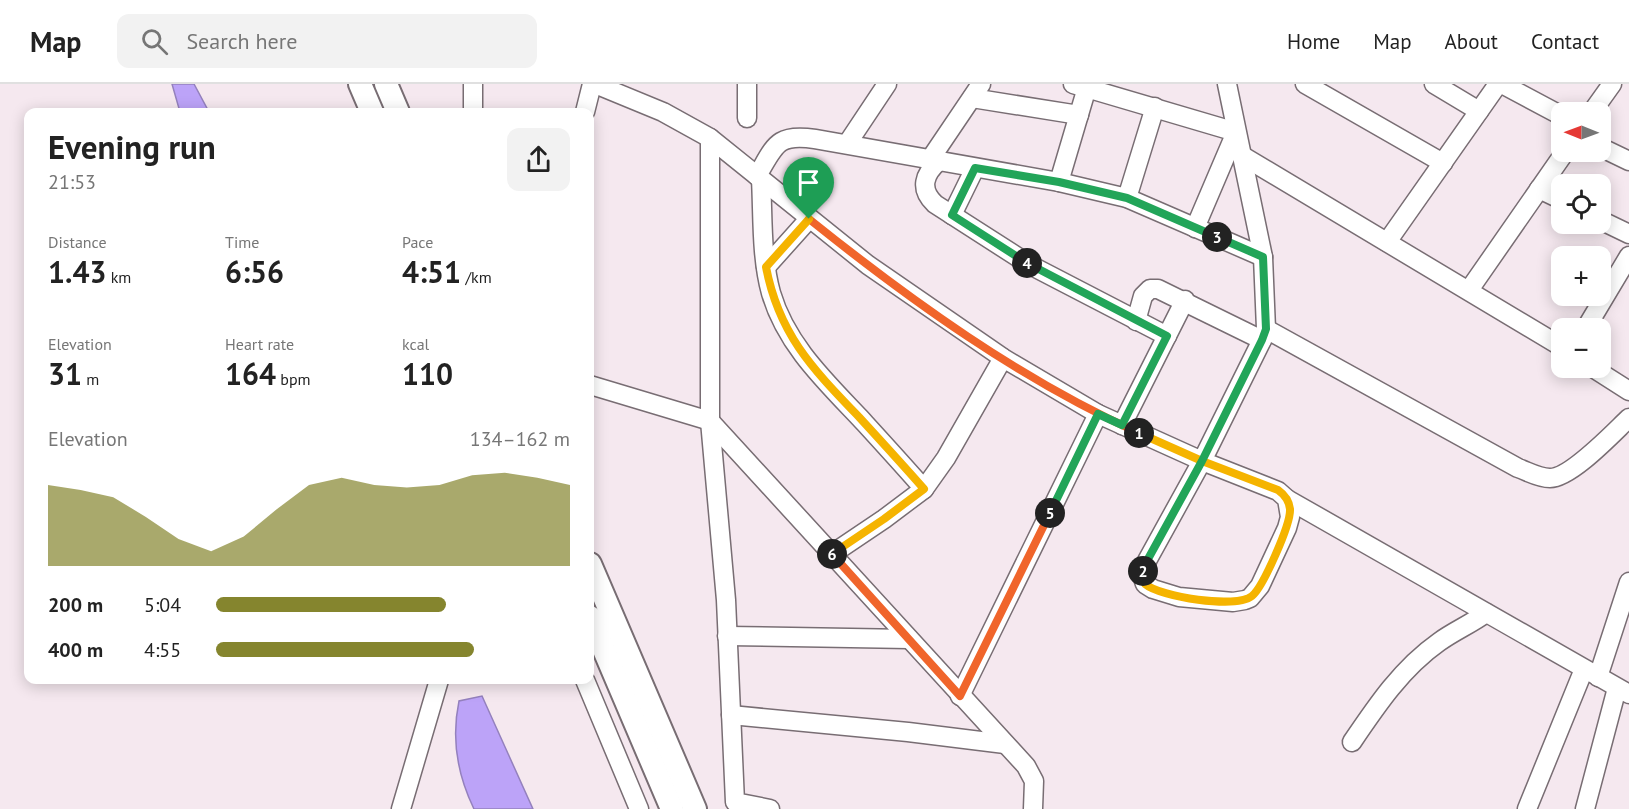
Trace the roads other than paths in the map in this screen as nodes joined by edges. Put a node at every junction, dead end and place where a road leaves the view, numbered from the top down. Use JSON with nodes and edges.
{"nodes":[{"id":1,"x":360,"y":84,"type":"edge"},
{"id":2,"x":386,"y":84,"type":"edge"},
{"id":3,"x":473,"y":84,"type":"edge"},
{"id":4,"x":594,"y":84,"type":"edge"},
{"id":5,"x":747,"y":84,"type":"edge"},
{"id":6,"x":887,"y":84,"type":"edge"},
{"id":7,"x":1227,"y":84,"type":"edge"},
{"id":8,"x":1305,"y":84,"type":"edge"},
{"id":9,"x":1434,"y":84,"type":"edge"},
{"id":10,"x":1500,"y":84,"type":"edge"},
{"id":11,"x":1612,"y":84,"type":"edge"},
{"id":12,"x":1082,"y":85,"type":"edge"},
{"id":13,"x":1324,"y":89,"type":"edge"},
{"id":14,"x":976,"y":91,"type":"edge"},
{"id":15,"x":1599,"y":102,"type":"edge"},
{"id":16,"x":1155,"y":107,"type":"junction"},
{"id":17,"x":370,"y":108,"type":"edge"},
{"id":18,"x":396,"y":108,"type":"edge"},
{"id":19,"x":473,"y":108,"type":"edge"},
{"id":20,"x":586,"y":108,"type":"edge"},
{"id":21,"x":1551,"y":110,"type":"edge"},
{"id":22,"x":1479,"y":111,"type":"junction"},
{"id":23,"x":1079,"y":115,"type":"junction"},
{"id":24,"x":747,"y":118,"type":"dead end"},
{"id":25,"x":1236,"y":132,"type":"junction"},
{"id":26,"x":710,"y":138,"type":"junction"},
{"id":27,"x":847,"y":144,"type":"junction"},
{"id":28,"x":1611,"y":152,"type":"edge"},
{"id":29,"x":1241,"y":154,"type":"junction"},
{"id":30,"x":935,"y":159,"type":"junction"},
{"id":31,"x":1629,"y":161,"type":"edge"},
{"id":32,"x":1558,"y":162,"type":"edge"},
{"id":33,"x":1443,"y":164,"type":"junction"},
{"id":34,"x":975,"y":168,"type":"junction"},
{"id":35,"x":759,"y":178,"type":"junction"},
{"id":36,"x":1059,"y":182,"type":"junction"},
{"id":37,"x":1539,"y":189,"type":"junction"},
{"id":38,"x":1551,"y":195,"type":"edge"},
{"id":39,"x":1127,"y":198,"type":"junction"},
{"id":40,"x":952,"y":215,"type":"junction"},
{"id":41,"x":809,"y":219,"type":"junction"},
{"id":42,"x":1611,"y":225,"type":"edge"},
{"id":43,"x":1195,"y":228,"type":"junction"},
{"id":44,"x":1629,"y":234,"type":"edge"},
{"id":45,"x":1387,"y":243,"type":"junction"},
{"id":46,"x":1263,"y":257,"type":"junction"},
{"id":47,"x":766,"y":267,"type":"junction"},
{"id":48,"x":1626,"y":267,"type":"edge"},
{"id":49,"x":1469,"y":291,"type":"junction"},
{"id":50,"x":1185,"y":300,"type":"junction"},
{"id":51,"x":1593,"y":318,"type":"edge"},
{"id":52,"x":1136,"y":321,"type":"junction"},
{"id":53,"x":1264,"y":335,"type":"junction"},
{"id":54,"x":1167,"y":336,"type":"junction"},
{"id":55,"x":1551,"y":340,"type":"edge"},
{"id":56,"x":1003,"y":358,"type":"junction"},
{"id":57,"x":1609,"y":378,"type":"edge"},
{"id":58,"x":594,"y":386,"type":"edge"},
{"id":59,"x":1629,"y":391,"type":"edge"},
{"id":60,"x":1098,"y":414,"type":"junction"},
{"id":61,"x":1629,"y":418,"type":"edge"},
{"id":62,"x":710,"y":421,"type":"junction"},
{"id":63,"x":1122,"y":425,"type":"junction"},
{"id":64,"x":1202,"y":461,"type":"junction"},
{"id":65,"x":924,"y":489,"type":"junction"},
{"id":66,"x":1287,"y":499,"type":"junction"},
{"id":67,"x":832,"y":554,"type":"junction"},
{"id":68,"x":594,"y":573,"type":"edge"},
{"id":69,"x":1629,"y":582,"type":"edge"},
{"id":70,"x":1486,"y":613,"type":"junction"},
{"id":71,"x":594,"y":626,"type":"edge"},
{"id":72,"x":727,"y":636,"type":"junction"},
{"id":73,"x":909,"y":639,"type":"junction"},
{"id":74,"x":1591,"y":673,"type":"junction"},
{"id":75,"x":438,"y":684,"type":"edge"},
{"id":76,"x":587,"y":684,"type":"edge"},
{"id":77,"x":1623,"y":691,"type":"edge"},
{"id":78,"x":960,"y":696,"type":"junction"},
{"id":79,"x":731,"y":716,"type":"junction"},
{"id":80,"x":1352,"y":742,"type":"dead end"},
{"id":81,"x":1005,"y":744,"type":"junction"},
{"id":82,"x":401,"y":809,"type":"edge"},
{"id":83,"x":639,"y":809,"type":"edge"},
{"id":84,"x":672,"y":809,"type":"edge"},
{"id":85,"x":695,"y":809,"type":"edge"},
{"id":86,"x":770,"y":809,"type":"edge"},
{"id":87,"x":1033,"y":809,"type":"edge"},
{"id":88,"x":1527,"y":809,"type":"edge"},
{"id":89,"x":1585,"y":809,"type":"edge"}],
"edges":[{"from":1,"to":17,"type":"main road"},
{"from":2,"to":18,"type":"main road"},
{"from":3,"to":19,"type":"street"},
{"from":4,"to":20,"type":"street"},
{"from":4,"to":26,"type":"street"},
{"from":5,"to":24,"type":"street"},
{"from":6,"to":27,"type":"street"},
{"from":7,"to":25,"type":"street"},
{"from":8,"to":13,"type":"street"},
{"from":9,"to":22,"type":"street"},
{"from":10,"to":21,"type":"street"},
{"from":10,"to":22,"type":"street"},
{"from":11,"to":15,"type":"street"},
{"from":12,"to":16,"type":"street"},
{"from":12,"to":23,"type":"street"},
{"from":13,"to":33,"type":"street"},
{"from":14,"to":23,"type":"street"},
{"from":14,"to":30,"type":"street"},
{"from":16,"to":25,"type":"street"},
{"from":16,"to":39,"type":"street"},
{"from":22,"to":33,"type":"street"},
{"from":23,"to":36,"type":"street"},
{"from":25,"to":29,"type":"street"},
{"from":25,"to":43,"type":"street"},
{"from":26,"to":35,"type":"street"},
{"from":26,"to":62,"type":"street"},
{"from":27,"to":30,"type":"street"},
{"from":27,"to":35,"type":"street"},
{"from":28,"to":31,"type":"street"},
{"from":29,"to":45,"type":"street"},
{"from":29,"to":46,"type":"street"},
{"from":30,"to":34,"type":"street"},
{"from":30,"to":40,"type":"street"},
{"from":32,"to":37,"type":"street"},
{"from":33,"to":45,"type":"street"},
{"from":34,"to":36,"type":"street"},
{"from":34,"to":40,"type":"street"},
{"from":35,"to":41,"type":"street"},
{"from":35,"to":47,"type":"street"},
{"from":36,"to":39,"type":"street"},
{"from":37,"to":38,"type":"street"},
{"from":37,"to":49,"type":"street"},
{"from":39,"to":43,"type":"street"},
{"from":40,"to":52,"type":"street"},
{"from":41,"to":47,"type":"street"},
{"from":41,"to":56,"type":"street"},
{"from":42,"to":44,"type":"street"},
{"from":43,"to":46,"type":"street"},
{"from":45,"to":49,"type":"street"},
{"from":46,"to":53,"type":"street"},
{"from":47,"to":65,"type":"street"},
{"from":48,"to":51,"type":"street"},
{"from":49,"to":55,"type":"street"},
{"from":50,"to":52,"type":"street"},
{"from":50,"to":53,"type":"street"},
{"from":50,"to":54,"type":"street"},
{"from":52,"to":54,"type":"street"},
{"from":53,"to":61,"type":"street"},
{"from":53,"to":64,"type":"street"},
{"from":54,"to":63,"type":"street"},
{"from":56,"to":60,"type":"street"},
{"from":56,"to":65,"type":"street"},
{"from":57,"to":59,"type":"street"},
{"from":58,"to":62,"type":"street"},
{"from":60,"to":63,"type":"street"},
{"from":60,"to":78,"type":"street"},
{"from":62,"to":67,"type":"street"},
{"from":62,"to":72,"type":"street"},
{"from":63,"to":64,"type":"street"},
{"from":64,"to":66,"type":"street"},
{"from":64,"to":66,"type":"street"},
{"from":65,"to":67,"type":"street"},
{"from":66,"to":70,"type":"street"},
{"from":67,"to":73,"type":"street"},
{"from":68,"to":85,"type":"main road"},
{"from":69,"to":74,"type":"street"},
{"from":70,"to":74,"type":"street"},
{"from":70,"to":80,"type":"street"},
{"from":71,"to":84,"type":"main road"},
{"from":72,"to":73,"type":"street"},
{"from":72,"to":79,"type":"street"},
{"from":73,"to":78,"type":"street"},
{"from":74,"to":77,"type":"street"},
{"from":74,"to":88,"type":"street"},
{"from":75,"to":82,"type":"street"},
{"from":76,"to":83,"type":"street"},
{"from":77,"to":89,"type":"street"},
{"from":78,"to":81,"type":"street"},
{"from":79,"to":81,"type":"street"},
{"from":79,"to":86,"type":"street"},
{"from":81,"to":87,"type":"street"}]}
